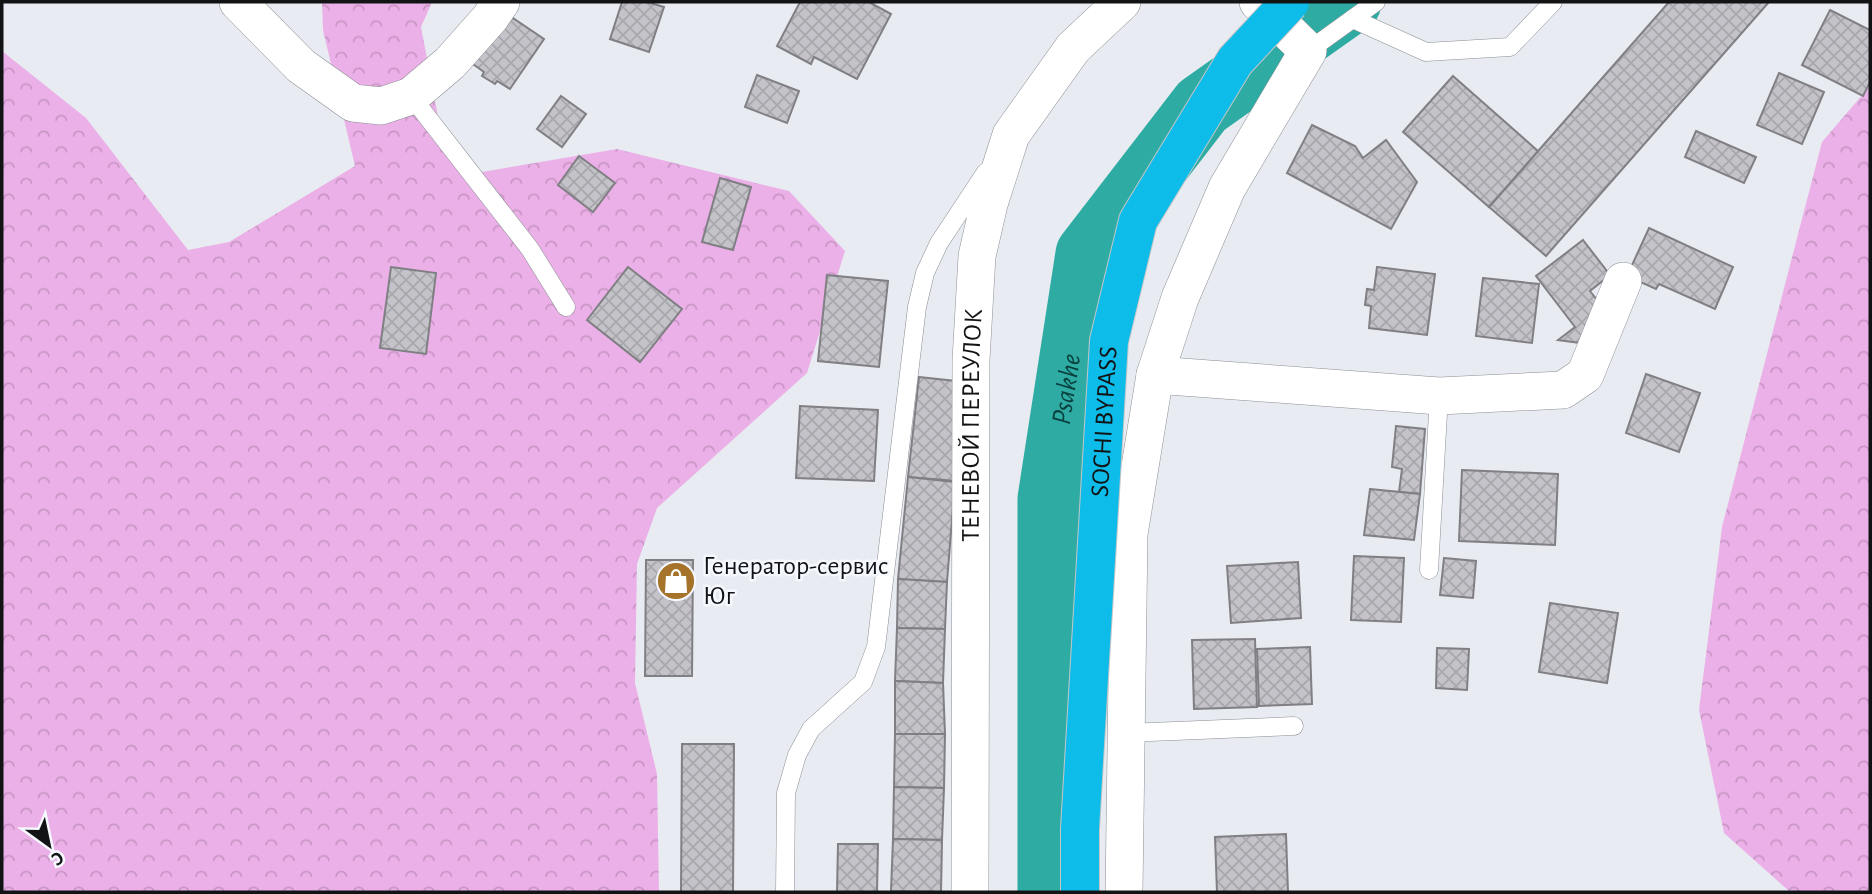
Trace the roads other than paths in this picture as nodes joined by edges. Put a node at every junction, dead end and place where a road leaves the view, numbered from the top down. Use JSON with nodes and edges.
{"nodes":[{"id":1,"x":237,"y":2,"type":"edge"},
{"id":2,"x":501,"y":2,"type":"edge"},
{"id":3,"x":1122,"y":2,"type":"edge"},
{"id":4,"x":1258,"y":2,"type":"edge"},
{"id":5,"x":1290,"y":2,"type":"edge"},
{"id":6,"x":1376,"y":2,"type":"edge"},
{"id":7,"x":1553,"y":2,"type":"edge"},
{"id":8,"x":1353,"y":19,"type":"junction"},
{"id":9,"x":1308,"y":51,"type":"junction"},
{"id":10,"x":411,"y":96,"type":"junction"},
{"id":11,"x":1011,"y":135,"type":"junction"},
{"id":12,"x":1623,"y":281,"type":"dead end"},
{"id":13,"x":566,"y":307,"type":"dead end"},
{"id":14,"x":1155,"y":375,"type":"junction"},
{"id":15,"x":1439,"y":396,"type":"junction"},
{"id":16,"x":1429,"y":570,"type":"dead end"},
{"id":17,"x":1294,"y":726,"type":"dead end"},
{"id":18,"x":1126,"y":733,"type":"junction"},
{"id":19,"x":785,"y":892,"type":"edge"},
{"id":20,"x":970,"y":892,"type":"edge"},
{"id":21,"x":1080,"y":892,"type":"edge"},
{"id":22,"x":1124,"y":892,"type":"edge"}],
"edges":[{"from":1,"to":10,"type":"street"},
{"from":2,"to":10,"type":"street"},
{"from":3,"to":11,"type":"street","name":"ТЕНЕВОЙ ПЕРЕУЛОК"},
{"from":4,"to":9,"type":"street"},
{"from":5,"to":21,"type":"highway","name":"SOCHI BYPASS","bridge":true},
{"from":6,"to":8,"type":"lane"},
{"from":7,"to":8,"type":"lane"},
{"from":8,"to":9,"type":"lane"},
{"from":9,"to":14,"type":"street"},
{"from":10,"to":13,"type":"lane"},
{"from":11,"to":19,"type":"lane"},
{"from":11,"to":20,"type":"street","name":"ТЕНЕВОЙ ПЕРЕУЛОК"},
{"from":12,"to":15,"type":"street"},
{"from":14,"to":15,"type":"street"},
{"from":14,"to":18,"type":"street"},
{"from":15,"to":16,"type":"lane"},
{"from":17,"to":18,"type":"lane"},
{"from":18,"to":22,"type":"street"}]}
